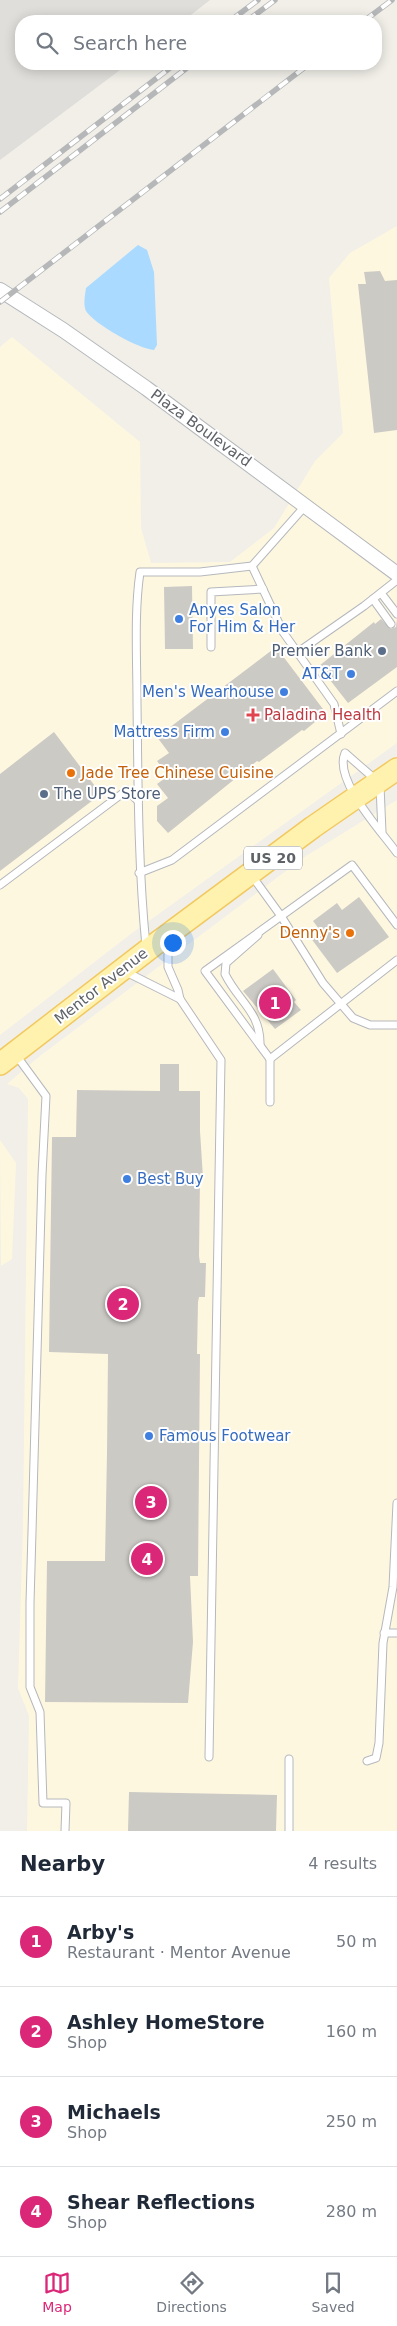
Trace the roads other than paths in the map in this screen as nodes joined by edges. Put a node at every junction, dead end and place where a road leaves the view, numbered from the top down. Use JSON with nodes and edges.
{"nodes":[{"id":1,"x":0,"y":290,"type":"edge"},
{"id":2,"x":306,"y":505,"type":"junction"},
{"id":3,"x":252,"y":566,"type":"junction"},
{"id":4,"x":397,"y":574,"type":"edge"},
{"id":5,"x":397,"y":580,"type":"edge"},
{"id":6,"x":263,"y":589,"type":"junction"},
{"id":7,"x":381,"y":593,"type":"junction"},
{"id":8,"x":373,"y":599,"type":"junction"},
{"id":9,"x":397,"y":614,"type":"edge"},
{"id":10,"x":391,"y":624,"type":"dead end"},
{"id":11,"x":212,"y":647,"type":"dead end"},
{"id":12,"x":298,"y":652,"type":"junction"},
{"id":13,"x":397,"y":691,"type":"edge"},
{"id":14,"x":341,"y":734,"type":"junction"},
{"id":15,"x":385,"y":777,"type":"edge"},
{"id":16,"x":356,"y":798,"type":"junction"},
{"id":17,"x":138,"y":801,"type":"junction"},
{"id":18,"x":382,"y":833,"type":"junction"},
{"id":19,"x":397,"y":838,"type":"edge"},
{"id":20,"x":390,"y":843,"type":"junction"},
{"id":21,"x":397,"y":853,"type":"edge"},
{"id":22,"x":139,"y":873,"type":"junction"},
{"id":23,"x":250,"y":874,"type":"junction"},
{"id":24,"x":0,"y":884,"type":"edge"},
{"id":25,"x":281,"y":916,"type":"junction"},
{"id":26,"x":397,"y":926,"type":"edge"},
{"id":27,"x":263,"y":928,"type":"junction"},
{"id":28,"x":169,"y":934,"type":"junction"},
{"id":29,"x":146,"y":952,"type":"junction"},
{"id":30,"x":397,"y":960,"type":"edge"},
{"id":31,"x":122,"y":970,"type":"junction"},
{"id":32,"x":180,"y":999,"type":"junction"},
{"id":33,"x":340,"y":1004,"type":"junction"},
{"id":34,"x":397,"y":1025,"type":"edge"},
{"id":35,"x":260,"y":1045,"type":"junction"},
{"id":36,"x":7,"y":1059,"type":"edge"},
{"id":37,"x":270,"y":1059,"type":"junction"},
{"id":38,"x":270,"y":1102,"type":"dead end"},
{"id":39,"x":397,"y":1503,"type":"edge"},
{"id":40,"x":396,"y":1549,"type":"edge"},
{"id":41,"x":384,"y":1633,"type":"junction"},
{"id":42,"x":397,"y":1633,"type":"edge"},
{"id":43,"x":209,"y":1757,"type":"dead end"},
{"id":44,"x":289,"y":1759,"type":"dead end"},
{"id":45,"x":367,"y":1761,"type":"dead end"},
{"id":46,"x":65,"y":1831,"type":"edge"},
{"id":47,"x":288,"y":1831,"type":"edge"}],
"edges":[{"from":1,"to":2,"type":"street","name":"Plaza Boulevard"},
{"from":2,"to":3,"type":"lane"},
{"from":2,"to":4,"type":"street","name":"Plaza Boulevard"},
{"from":3,"to":6,"type":"lane"},
{"from":3,"to":17,"type":"lane"},
{"from":5,"to":7,"type":"lane"},
{"from":6,"to":11,"type":"lane"},
{"from":6,"to":12,"type":"lane"},
{"from":7,"to":8,"type":"lane"},
{"from":7,"to":9,"type":"lane"},
{"from":8,"to":10,"type":"lane"},
{"from":8,"to":12,"type":"lane"},
{"from":12,"to":14,"type":"lane"},
{"from":13,"to":14,"type":"lane"},
{"from":14,"to":22,"type":"lane"},
{"from":15,"to":16,"type":"main road","name":"Mentor Avenue","number":"US 20"},
{"from":15,"to":16,"type":"lane"},
{"from":15,"to":18,"type":"lane"},
{"from":16,"to":18,"type":"lane"},
{"from":16,"to":23,"type":"main road","name":"Mentor Avenue","number":"US 20"},
{"from":17,"to":22,"type":"lane"},
{"from":17,"to":24,"type":"lane"},
{"from":18,"to":20,"type":"lane"},
{"from":19,"to":20,"type":"lane"},
{"from":20,"to":21,"type":"lane"},
{"from":22,"to":29,"type":"lane"},
{"from":23,"to":25,"type":"lane"},
{"from":23,"to":28,"type":"main road","name":"Mentor Avenue","number":"US 20"},
{"from":25,"to":26,"type":"lane"},
{"from":25,"to":27,"type":"lane"},
{"from":25,"to":33,"type":"lane"},
{"from":27,"to":35,"type":"lane"},
{"from":27,"to":35,"type":"lane"},
{"from":28,"to":29,"type":"main road","name":"Mentor Avenue","number":"US 20"},
{"from":28,"to":32,"type":"lane"},
{"from":29,"to":31,"type":"main road","name":"Mentor Avenue","number":"US 20"},
{"from":30,"to":33,"type":"lane"},
{"from":31,"to":32,"type":"lane"},
{"from":31,"to":36,"type":"main road","name":"Mentor Avenue","number":"US 20"},
{"from":32,"to":43,"type":"lane"},
{"from":33,"to":34,"type":"lane"},
{"from":33,"to":37,"type":"lane"},
{"from":35,"to":37,"type":"lane"},
{"from":36,"to":46,"type":"lane"},
{"from":37,"to":38,"type":"lane"},
{"from":39,"to":40,"type":"lane"},
{"from":40,"to":41,"type":"lane"},
{"from":41,"to":42,"type":"lane"},
{"from":41,"to":45,"type":"lane"},
{"from":44,"to":47,"type":"lane"}]}
